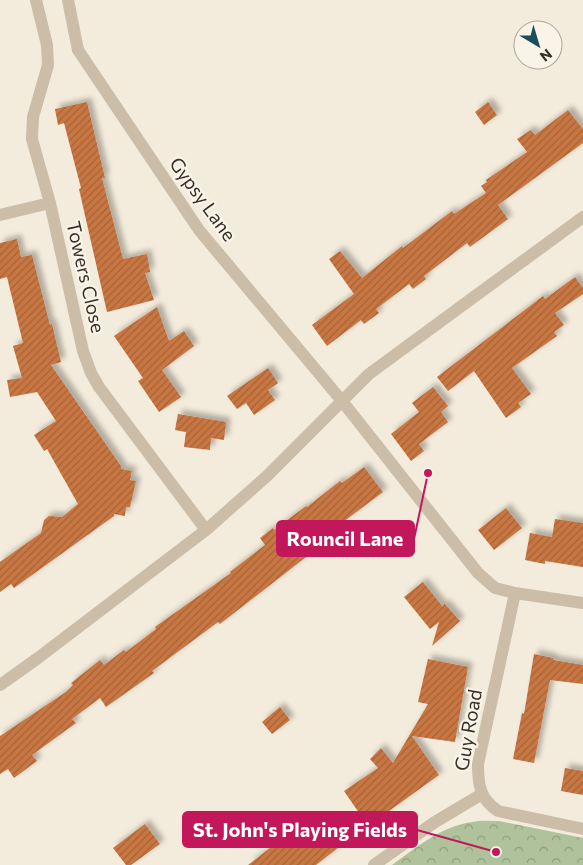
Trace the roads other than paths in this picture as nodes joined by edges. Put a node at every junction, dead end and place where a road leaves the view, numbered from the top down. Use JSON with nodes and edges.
{"nodes":[{"id":1,"x":36,"y":0,"type":"edge"},
{"id":2,"x":68,"y":0,"type":"edge"},
{"id":3,"x":50,"y":203,"type":"junction"},
{"id":4,"x":0,"y":215,"type":"edge"},
{"id":5,"x":583,"y":217,"type":"edge"},
{"id":6,"x":342,"y":401,"type":"junction"},
{"id":7,"x":206,"y":530,"type":"junction"},
{"id":8,"x":515,"y":593,"type":"junction"},
{"id":9,"x":583,"y":603,"type":"edge"},
{"id":10,"x":0,"y":685,"type":"edge"},
{"id":11,"x":482,"y":794,"type":"junction"},
{"id":12,"x":583,"y":829,"type":"edge"},
{"id":13,"x":374,"y":865,"type":"edge"}],
"edges":[{"from":1,"to":3,"type":"street","name":"Towers Close"},
{"from":2,"to":6,"type":"street","name":"Gypsy Lane"},
{"from":3,"to":4,"type":"street"},
{"from":3,"to":7,"type":"street","name":"Towers Close"},
{"from":5,"to":6,"type":"street"},
{"from":6,"to":7,"type":"street"},
{"from":6,"to":8,"type":"street","name":"Gypsy Lane"},
{"from":7,"to":10,"type":"street"},
{"from":8,"to":9,"type":"street","name":"Gypsy Lane"},
{"from":8,"to":11,"type":"street","name":"Guy Road"},
{"from":11,"to":12,"type":"street","name":"Guy Road"},
{"from":11,"to":13,"type":"street"}]}
